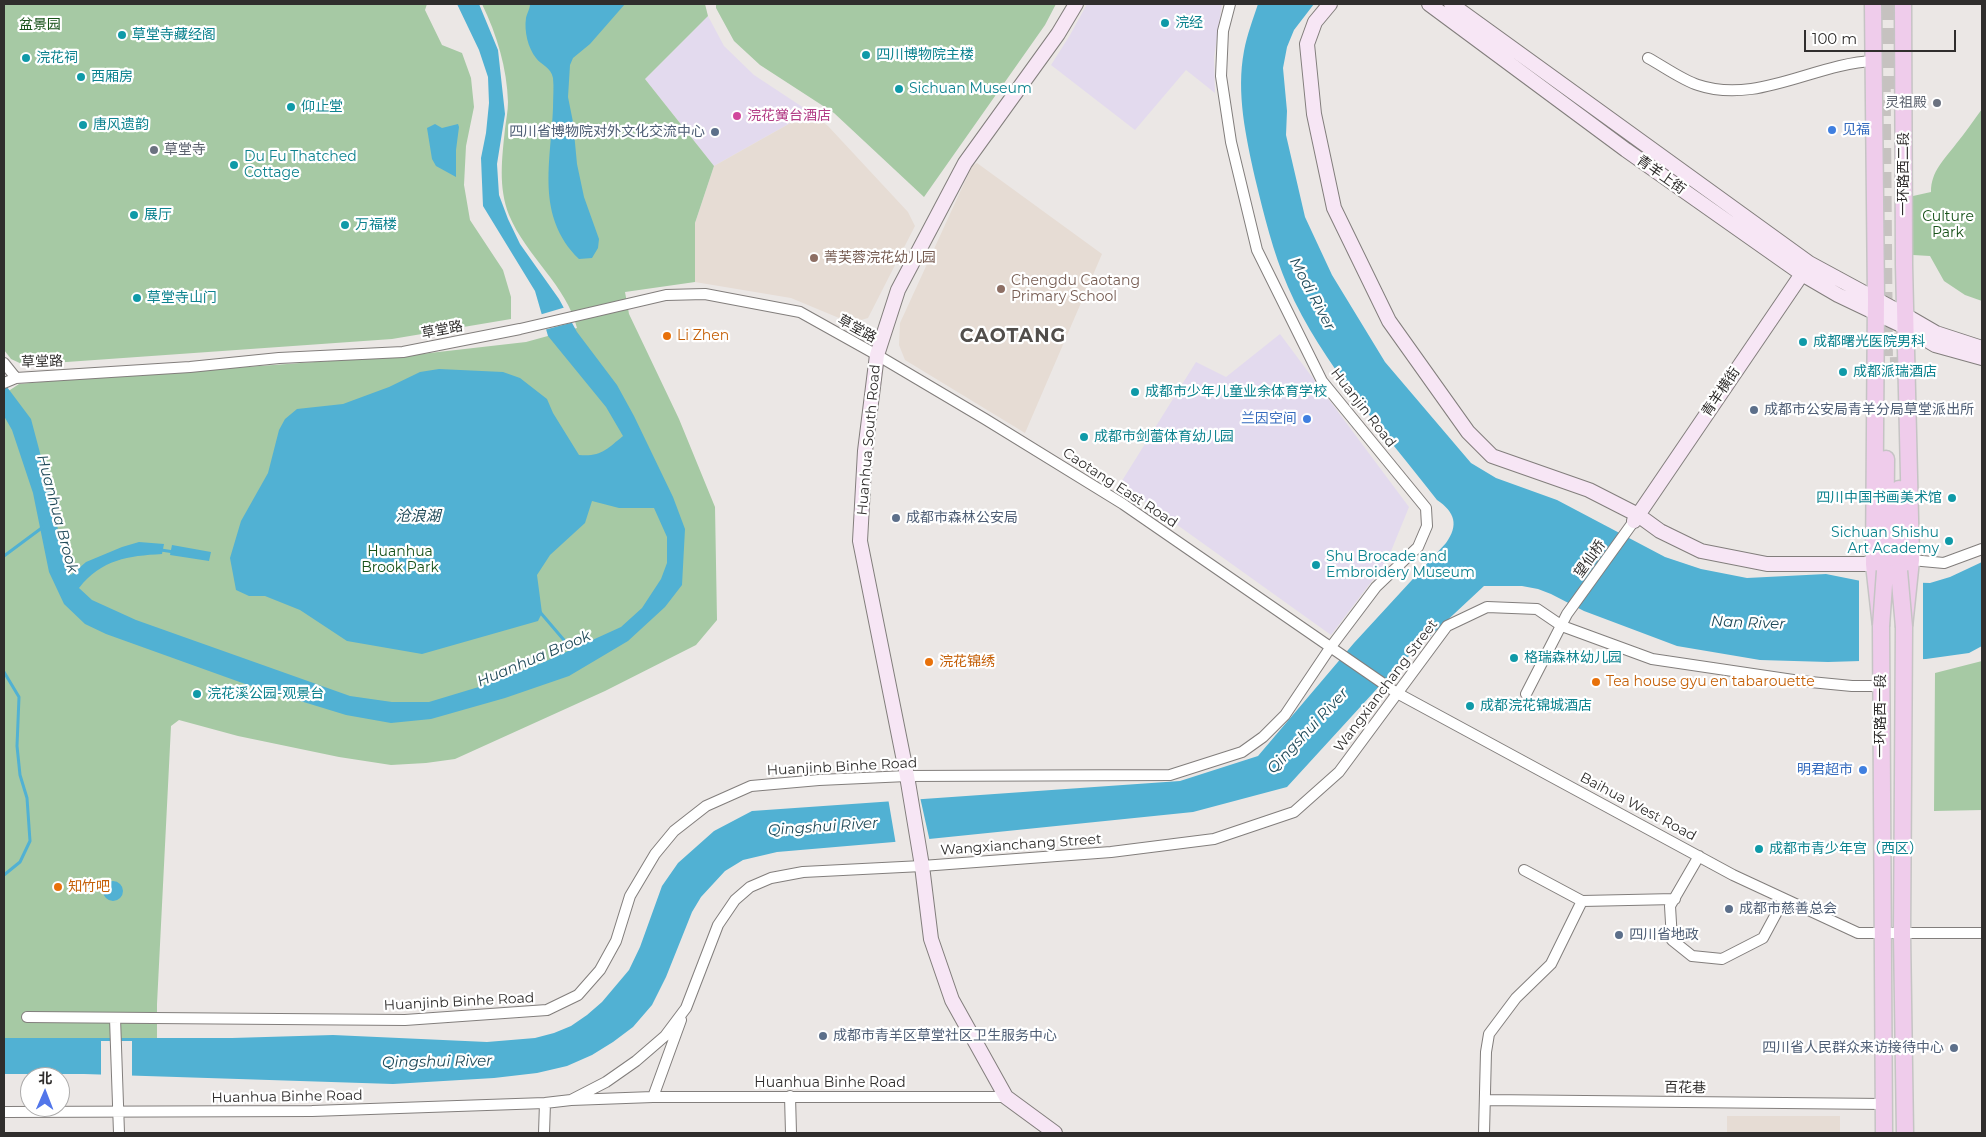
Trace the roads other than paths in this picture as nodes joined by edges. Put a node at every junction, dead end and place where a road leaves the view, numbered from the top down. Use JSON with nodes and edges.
{"nodes":[{"id":1,"x":1076,"y":4,"type":"edge"},
{"id":2,"x":1230,"y":4,"type":"edge"},
{"id":3,"x":1330,"y":4,"type":"edge"},
{"id":4,"x":1430,"y":4,"type":"edge"},
{"id":5,"x":1450,"y":4,"type":"edge"},
{"id":6,"x":1874,"y":4,"type":"edge"},
{"id":7,"x":1902,"y":4,"type":"edge"},
{"id":8,"x":1648,"y":58,"type":"dead end"},
{"id":9,"x":1874,"y":61,"type":"junction"},
{"id":10,"x":1805,"y":268,"type":"junction"},
{"id":11,"x":1875,"y":306,"type":"junction"},
{"id":12,"x":1905,"y":321,"type":"junction"},
{"id":13,"x":1982,"y":348,"type":"edge"},
{"id":14,"x":877,"y":355,"type":"junction"},
{"id":15,"x":1982,"y":358,"type":"edge"},
{"id":16,"x":4,"y":363,"type":"edge"},
{"id":17,"x":1892,"y":364,"type":"tunnel mouth"},
{"id":18,"x":9,"y":381,"type":"edge"},
{"id":19,"x":1636,"y":518,"type":"junction"},
{"id":20,"x":1982,"y":549,"type":"edge"},
{"id":21,"x":1892,"y":568,"type":"junction"},
{"id":22,"x":1562,"y":626,"type":"junction"},
{"id":23,"x":1330,"y":648,"type":"junction"},
{"id":24,"x":1386,"y":686,"type":"joint"},
{"id":25,"x":1881,"y":686,"type":"junction"},
{"id":26,"x":1397,"y":693,"type":"junction"},
{"id":27,"x":1526,"y":694,"type":"dead end"},
{"id":28,"x":907,"y":776,"type":"junction"},
{"id":29,"x":1699,"y":856,"type":"junction"},
{"id":30,"x":922,"y":866,"type":"junction"},
{"id":31,"x":1524,"y":870,"type":"dead end"},
{"id":32,"x":1674,"y":899,"type":"junction"},
{"id":33,"x":1784,"y":899,"type":"junction"},
{"id":34,"x":1582,"y":900,"type":"junction"},
{"id":35,"x":1982,"y":933,"type":"edge"},
{"id":36,"x":1883,"y":934,"type":"junction"},
{"id":37,"x":1902,"y":934,"type":"junction"},
{"id":38,"x":686,"y":1008,"type":"junction"},
{"id":39,"x":27,"y":1018,"type":"dead end"},
{"id":40,"x":114,"y":1018,"type":"junction"},
{"id":41,"x":790,"y":1096,"type":"junction"},
{"id":42,"x":654,"y":1097,"type":"junction"},
{"id":43,"x":1006,"y":1097,"type":"junction"},
{"id":44,"x":570,"y":1100,"type":"junction"},
{"id":45,"x":1485,"y":1100,"type":"junction"},
{"id":46,"x":545,"y":1103,"type":"junction"},
{"id":47,"x":1884,"y":1104,"type":"junction"},
{"id":48,"x":4,"y":1112,"type":"edge"},
{"id":49,"x":119,"y":1112,"type":"junction"},
{"id":50,"x":119,"y":1133,"type":"edge"},
{"id":51,"x":544,"y":1133,"type":"edge"},
{"id":52,"x":791,"y":1133,"type":"edge"},
{"id":53,"x":1055,"y":1133,"type":"edge"},
{"id":54,"x":1484,"y":1133,"type":"edge"},
{"id":55,"x":1884,"y":1133,"type":"edge"},
{"id":56,"x":1905,"y":1133,"type":"edge"}],
"edges":[{"from":1,"to":14,"type":"street","name":"Huanhua South Road"},
{"from":2,"to":23,"type":"street","name":"Huanjin Road"},
{"from":3,"to":19,"type":"street"},
{"from":4,"to":10,"type":"street","name":"青羊上街"},
{"from":5,"to":10,"type":"street","name":"青羊上街"},
{"from":6,"to":9,"type":"main road","name":"一环路西二段"},
{"from":7,"to":12,"type":"main road","name":"一环路西二段"},
{"from":8,"to":9,"type":"street"},
{"from":9,"to":11,"type":"main road","name":"一环路西二段"},
{"from":10,"to":11,"type":"street","name":"青羊上街"},
{"from":10,"to":19,"type":"street","name":"青羊横街"},
{"from":11,"to":12,"type":"street","name":"青羊上街"},
{"from":11,"to":21,"type":"main road"},
{"from":12,"to":13,"type":"street"},
{"from":12,"to":15,"type":"street"},
{"from":12,"to":21,"type":"main road"},
{"from":14,"to":18,"type":"street","name":"草堂路"},
{"from":14,"to":23,"type":"street","name":"Caotang East Road"},
{"from":14,"to":28,"type":"street","name":"Huanhua South Road"},
{"from":16,"to":18,"type":"street","name":"草堂路"},
{"from":17,"to":21,"type":"main road"},
{"from":19,"to":21,"type":"street"},
{"from":19,"to":22,"type":"street","name":"望仙桥"},
{"from":20,"to":21,"type":"street"},
{"from":21,"to":25,"type":"main road","name":"一环路西一段","bridge":true},
{"from":21,"to":37,"type":"main road","name":"一环路西一段","bridge":true},
{"from":22,"to":25,"type":"street","name":"Wangxianchang Street"},
{"from":22,"to":26,"type":"street","name":"Wangxianchang Street"},
{"from":22,"to":27,"type":"street","name":"望仙桥"},
{"from":23,"to":24,"type":"street","name":"Caotang East Road"},
{"from":23,"to":28,"type":"street","name":"Huanjinb Binhe Road"},
{"from":24,"to":26,"type":"street","name":"Baihua West Road"},
{"from":25,"to":36,"type":"main road","name":"一环路西一段"},
{"from":26,"to":29,"type":"street","name":"Baihua West Road"},
{"from":26,"to":30,"type":"street","name":"Wangxianchang Street"},
{"from":28,"to":30,"type":"street","name":"Huanhua South Road"},
{"from":28,"to":40,"type":"street","name":"Huanjinb Binhe Road"},
{"from":29,"to":32,"type":"street"},
{"from":29,"to":33,"type":"street","name":"Baihua West Road"},
{"from":30,"to":38,"type":"street","name":"Huanhua Binhe Road"},
{"from":30,"to":43,"type":"street","name":"Huanhua South Road"},
{"from":31,"to":34,"type":"street"},
{"from":32,"to":33,"type":"street"},
{"from":32,"to":34,"type":"street"},
{"from":33,"to":36,"type":"street","name":"Baihua West Road"},
{"from":34,"to":45,"type":"street"},
{"from":35,"to":37,"type":"street","name":"Baihua West Road"},
{"from":36,"to":37,"type":"street","name":"Baihua West Road"},
{"from":36,"to":47,"type":"main road","name":"一环路西一段"},
{"from":37,"to":56,"type":"main road","name":"一环路西一段"},
{"from":38,"to":42,"type":"street","name":"Huanhua Binhe Road"},
{"from":38,"to":44,"type":"street","name":"Huanhua Binhe Road"},
{"from":39,"to":40,"type":"street","name":"Huanjinb Binhe Road"},
{"from":40,"to":49,"type":"street"},
{"from":41,"to":42,"type":"street","name":"Huanhua Binhe Road"},
{"from":41,"to":43,"type":"street","name":"Huanhua Binhe Road"},
{"from":41,"to":52,"type":"street"},
{"from":42,"to":44,"type":"street","name":"Huanhua Binhe Road"},
{"from":43,"to":53,"type":"street"},
{"from":44,"to":46,"type":"street","name":"Huanhua Binhe Road"},
{"from":45,"to":47,"type":"street","name":"百花巷"},
{"from":45,"to":54,"type":"street"},
{"from":46,"to":49,"type":"street","name":"Huanhua Binhe Road"},
{"from":46,"to":51,"type":"street"},
{"from":47,"to":55,"type":"main road","name":"一环路西一段"},
{"from":48,"to":49,"type":"street","name":"Huanhua Binhe Road"},
{"from":49,"to":50,"type":"street"}]}
